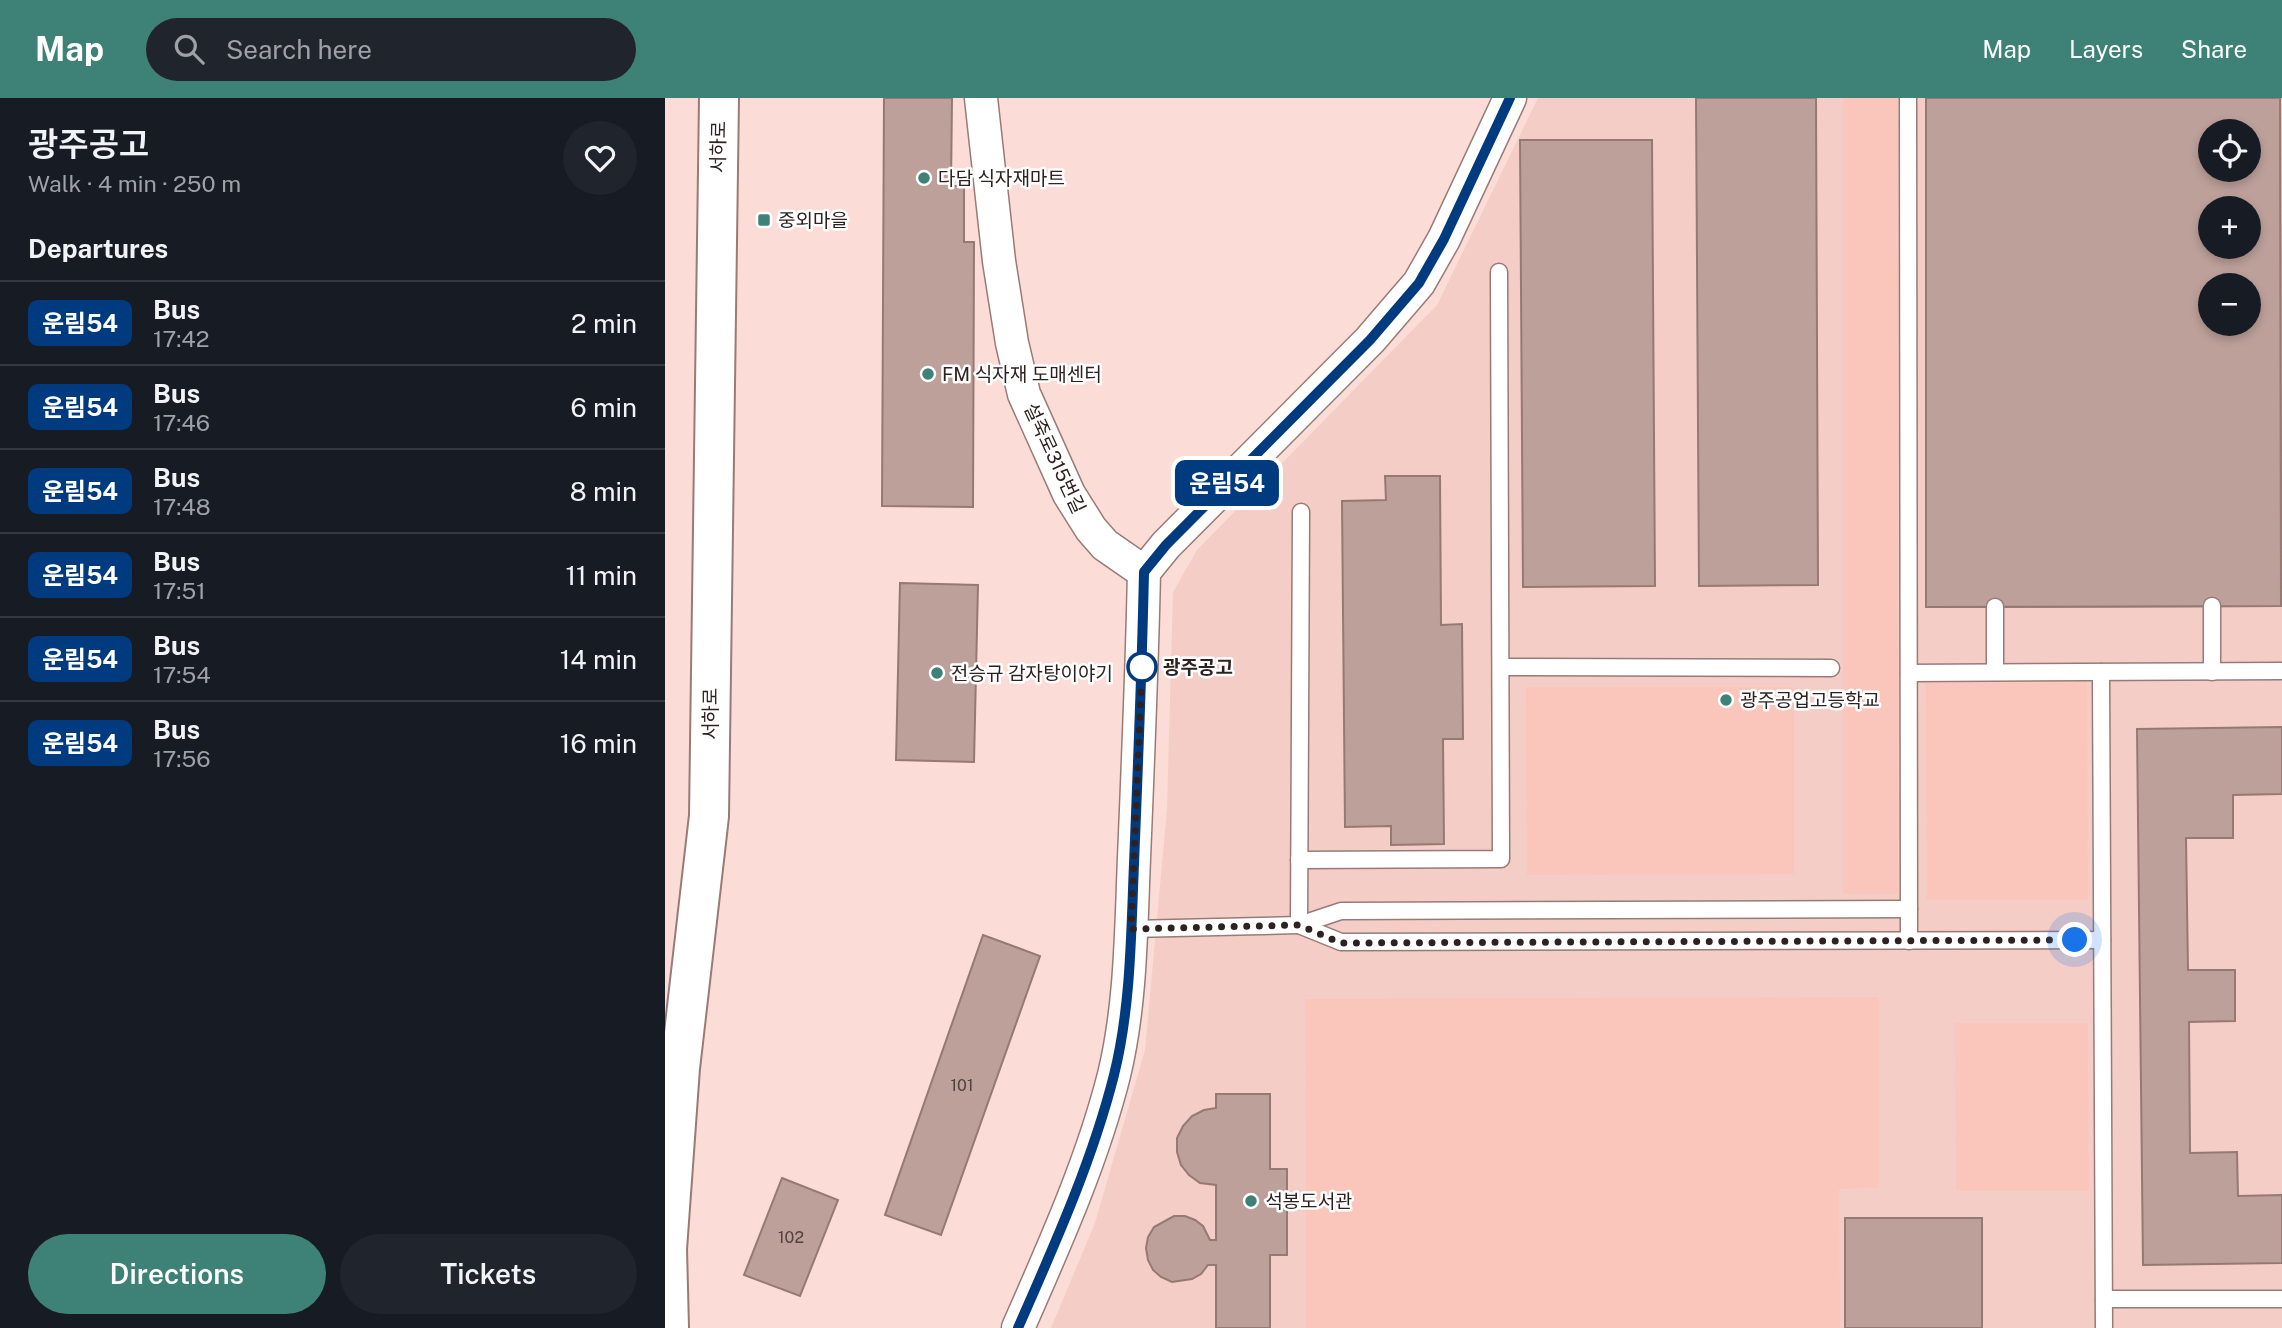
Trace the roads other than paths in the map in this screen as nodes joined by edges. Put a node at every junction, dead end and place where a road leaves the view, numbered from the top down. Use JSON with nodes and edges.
{"nodes":[{"id":1,"x":719,"y":98,"type":"edge"},
{"id":2,"x":981,"y":98,"type":"edge"},
{"id":3,"x":1510,"y":98,"type":"edge"},
{"id":4,"x":1908,"y":98,"type":"edge"},
{"id":5,"x":1499,"y":272,"type":"dead end"},
{"id":6,"x":1301,"y":512,"type":"dead end"},
{"id":7,"x":1144,"y":572,"type":"junction"},
{"id":8,"x":2212,"y":606,"type":"dead end"},
{"id":9,"x":1994,"y":607,"type":"dead end"},
{"id":10,"x":1501,"y":667,"type":"junction"},
{"id":11,"x":1831,"y":668,"type":"dead end"},
{"id":12,"x":2282,"y":671,"type":"edge"},
{"id":13,"x":1995,"y":672,"type":"junction"},
{"id":14,"x":2101,"y":672,"type":"junction"},
{"id":15,"x":2212,"y":672,"type":"junction"},
{"id":16,"x":1909,"y":673,"type":"junction"},
{"id":17,"x":1300,"y":860,"type":"junction"},
{"id":18,"x":1909,"y":909,"type":"junction"},
{"id":19,"x":1299,"y":925,"type":"junction"},
{"id":20,"x":1131,"y":929,"type":"junction"},
{"id":21,"x":2102,"y":940,"type":"junction"},
{"id":22,"x":1909,"y":941,"type":"junction"},
{"id":23,"x":676,"y":997,"type":"edge"},
{"id":24,"x":666,"y":1251,"type":"edge"},
{"id":25,"x":2104,"y":1299,"type":"junction"},
{"id":26,"x":2282,"y":1299,"type":"edge"},
{"id":27,"x":669,"y":1328,"type":"edge"},
{"id":28,"x":1019,"y":1328,"type":"edge"},
{"id":29,"x":2104,"y":1328,"type":"edge"}],
"edges":[{"from":1,"to":23,"type":"main road","name":"서하로"},
{"from":2,"to":7,"type":"street","name":"설죽로315번길"},
{"from":3,"to":7,"type":"street"},
{"from":4,"to":16,"type":"lane"},
{"from":5,"to":10,"type":"lane"},
{"from":6,"to":17,"type":"lane"},
{"from":7,"to":20,"type":"street"},
{"from":8,"to":15,"type":"lane"},
{"from":9,"to":13,"type":"lane"},
{"from":10,"to":11,"type":"lane"},
{"from":10,"to":17,"type":"lane"},
{"from":12,"to":15,"type":"lane"},
{"from":13,"to":14,"type":"lane"},
{"from":13,"to":16,"type":"lane"},
{"from":14,"to":15,"type":"lane"},
{"from":14,"to":21,"type":"lane"},
{"from":16,"to":18,"type":"lane"},
{"from":17,"to":19,"type":"lane"},
{"from":18,"to":19,"type":"lane"},
{"from":18,"to":22,"type":"lane"},
{"from":19,"to":20,"type":"lane"},
{"from":19,"to":22,"type":"lane"},
{"from":20,"to":28,"type":"street"},
{"from":21,"to":22,"type":"lane"},
{"from":21,"to":25,"type":"lane"},
{"from":23,"to":24,"type":"main road","name":"서하로"},
{"from":24,"to":27,"type":"main road","name":"서하로"},
{"from":25,"to":26,"type":"lane"},
{"from":25,"to":29,"type":"lane"}]}
